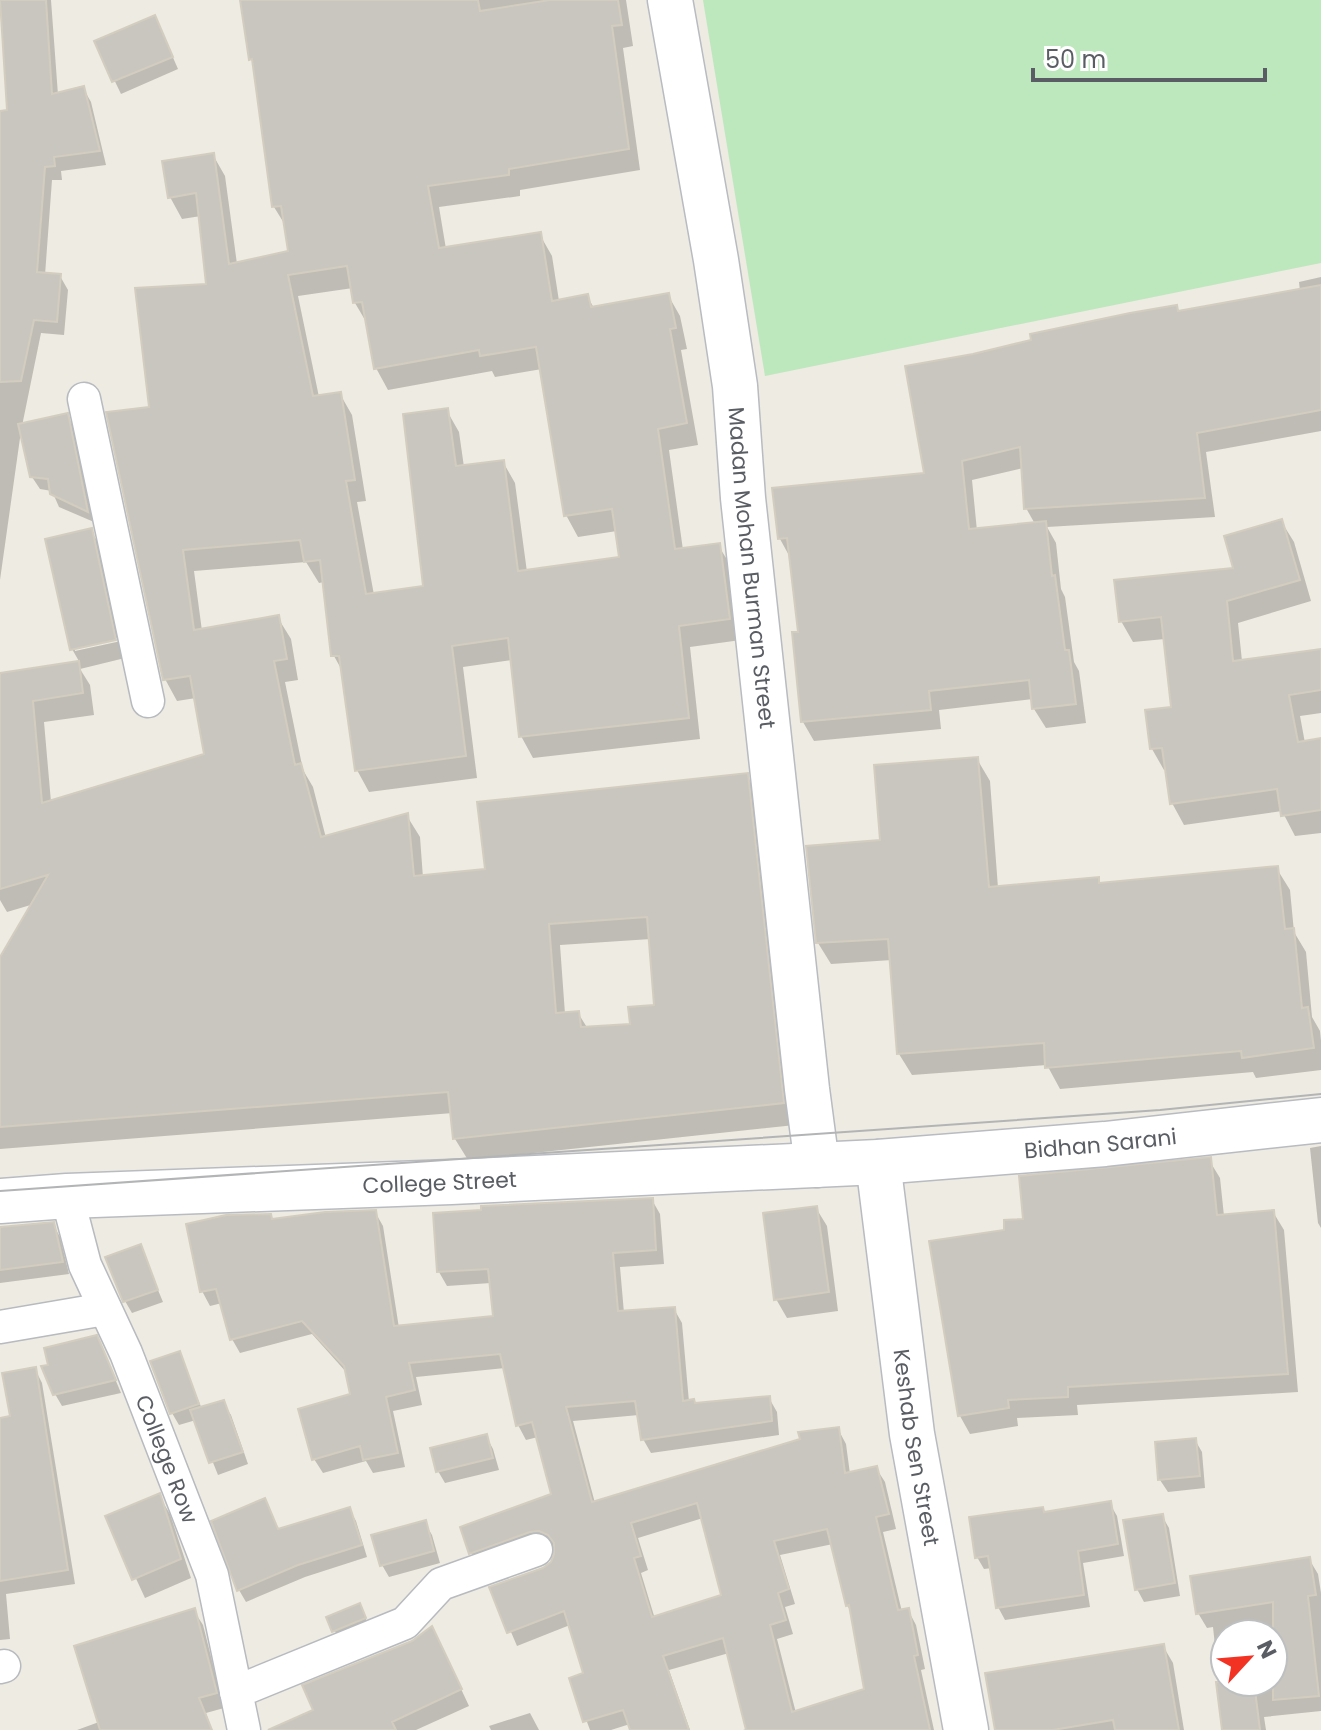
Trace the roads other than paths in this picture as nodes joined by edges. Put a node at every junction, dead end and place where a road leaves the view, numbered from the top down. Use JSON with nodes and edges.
{"nodes":[{"id":1,"x":670,"y":0,"type":"edge"},
{"id":2,"x":84,"y":399,"type":"dead end"},
{"id":3,"x":148,"y":701,"type":"dead end"},
{"id":4,"x":1321,"y":1120,"type":"edge"},
{"id":5,"x":815,"y":1152,"type":"junction"},
{"id":6,"x":878,"y":1162,"type":"junction"},
{"id":7,"x":67,"y":1196,"type":"junction"},
{"id":8,"x":0,"y":1201,"type":"edge"},
{"id":9,"x":105,"y":1309,"type":"junction"},
{"id":10,"x":0,"y":1327,"type":"edge"},
{"id":11,"x":536,"y":1550,"type":"dead end"},
{"id":12,"x":236,"y":1692,"type":"junction"},
{"id":13,"x":244,"y":1730,"type":"edge"},
{"id":14,"x":966,"y":1730,"type":"edge"}],
"edges":[{"from":1,"to":5,"type":"main road","name":"Madan Mohan Burman Street"},
{"from":2,"to":3,"type":"street"},
{"from":4,"to":6,"type":"main road","name":"Bidhan Sarani"},
{"from":5,"to":6,"type":"main road","name":"College Street"},
{"from":5,"to":7,"type":"main road","name":"College Street"},
{"from":6,"to":14,"type":"main road","name":"Keshab Sen Street"},
{"from":7,"to":8,"type":"main road","name":"College Street"},
{"from":7,"to":9,"type":"street","name":"College Row"},
{"from":9,"to":10,"type":"street"},
{"from":9,"to":12,"type":"street","name":"College Row"},
{"from":11,"to":12,"type":"street"},
{"from":12,"to":13,"type":"street","name":"College Row"}]}
